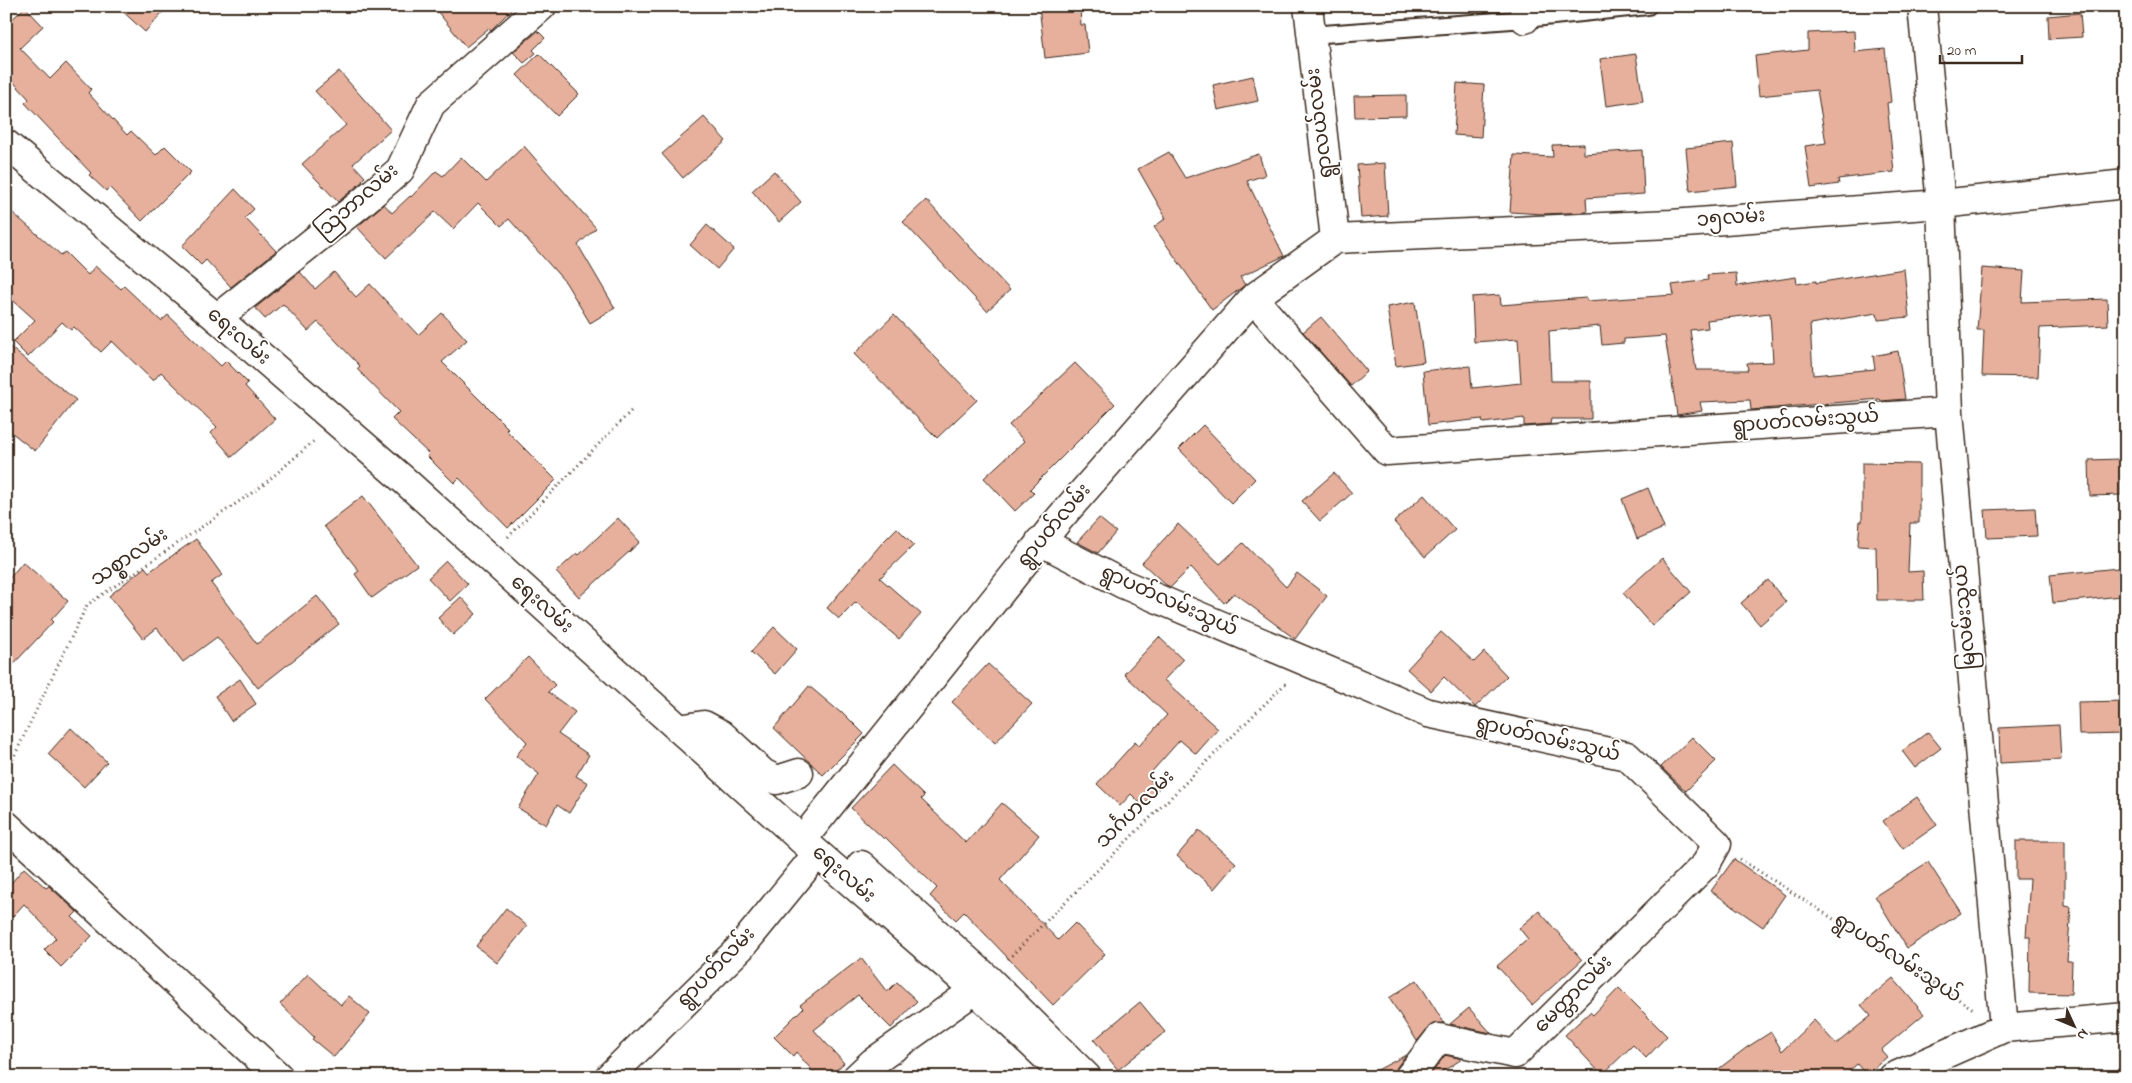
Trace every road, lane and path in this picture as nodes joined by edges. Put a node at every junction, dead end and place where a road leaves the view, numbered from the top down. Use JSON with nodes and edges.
{"nodes":[{"id":1,"x":542,"y":6,"type":"edge"},
{"id":2,"x":1308,"y":6,"type":"edge"},
{"id":3,"x":1648,"y":6,"type":"edge"},
{"id":4,"x":1922,"y":6,"type":"edge"},
{"id":5,"x":1524,"y":13,"type":"edge"},
{"id":6,"x":1310,"y":35,"type":"junction"},
{"id":7,"x":6,"y":144,"type":"edge"},
{"id":8,"x":2126,"y":184,"type":"edge"},
{"id":9,"x":1941,"y":204,"type":"junction"},
{"id":10,"x":1335,"y":239,"type":"junction"},
{"id":11,"x":1253,"y":298,"type":"junction"},
{"id":12,"x":216,"y":318,"type":"junction"},
{"id":13,"x":631,"y":411,"type":"dead end"},
{"id":14,"x":1949,"y":412,"type":"junction"},
{"id":15,"x":336,"y":422,"type":"junction"},
{"id":16,"x":1040,"y":541,"type":"junction"},
{"id":17,"x":488,"y":558,"type":"junction"},
{"id":18,"x":1306,"y":663,"type":"junction"},
{"id":19,"x":679,"y":729,"type":"junction"},
{"id":20,"x":6,"y":773,"type":"edge"},
{"id":21,"x":799,"y":773,"type":"dead end"},
{"id":22,"x":6,"y":825,"type":"edge"},
{"id":23,"x":1717,"y":844,"type":"junction"},
{"id":24,"x":809,"y":847,"type":"junction"},
{"id":25,"x":861,"y":865,"type":"dead end"},
{"id":26,"x":982,"y":984,"type":"junction"},
{"id":27,"x":2126,"y":1017,"type":"edge"},
{"id":28,"x":2004,"y":1028,"type":"junction"},
{"id":29,"x":280,"y":1077,"type":"edge"},
{"id":30,"x":609,"y":1077,"type":"edge"},
{"id":31,"x":857,"y":1077,"type":"edge"},
{"id":32,"x":1067,"y":1077,"type":"edge"},
{"id":33,"x":1088,"y":1077,"type":"edge"},
{"id":34,"x":1409,"y":1077,"type":"edge"},
{"id":35,"x":1893,"y":1077,"type":"edge"}],
"edges":[{"from":1,"to":12,"type":"street","name":"သြဘာလမ်း"},
{"from":2,"to":6,"type":"street","name":"ရွာလယ်လမ်း"},
{"from":3,"to":5,"type":"lane"},
{"from":4,"to":9,"type":"street","name":"မြလမ်းသွယ်"},
{"from":5,"to":6,"type":"lane"},
{"from":6,"to":10,"type":"street","name":"ရွာလယ်လမ်း"},
{"from":7,"to":12,"type":"street","name":"ရေးလမ်း"},
{"from":8,"to":9,"type":"street","name":"၁၅လမ်း"},
{"from":9,"to":10,"type":"street","name":"၁၅လမ်း"},
{"from":9,"to":14,"type":"street","name":"မြလမ်းသွယ်"},
{"from":10,"to":11,"type":"street","name":"ရွာပတ်လမ်း"},
{"from":11,"to":14,"type":"street","name":"ရွာပတ်လမ်းသွယ်"},
{"from":11,"to":16,"type":"street","name":"ရွာပတ်လမ်း"},
{"from":12,"to":15,"type":"street","name":"ရေးလမ်း"},
{"from":13,"to":17,"type":"path"},
{"from":14,"to":28,"type":"street","name":"မြလမ်းသွယ်"},
{"from":15,"to":17,"type":"street","name":"ရေးလမ်း"},
{"from":15,"to":20,"type":"path","name":"သစ္စာလမ်း"},
{"from":16,"to":18,"type":"street","name":"ရွာပတ်လမ်းသွယ်"},
{"from":16,"to":24,"type":"street","name":"ရွာပတ်လမ်း"},
{"from":17,"to":19,"type":"street","name":"ရေးလမ်း"},
{"from":18,"to":23,"type":"street","name":"ရွာပတ်လမ်းသွယ်"},
{"from":18,"to":26,"type":"path","name":"သင်္ဂဟလမ်း"},
{"from":19,"to":21,"type":"street"},
{"from":19,"to":24,"type":"street","name":"ရေးလမ်း"},
{"from":22,"to":29,"type":"street"},
{"from":23,"to":28,"type":"path","name":"ရွာပတ်လမ်းသွယ်"},
{"from":23,"to":34,"type":"street","name":"မေတ္တာလမ်း"},
{"from":24,"to":26,"type":"street","name":"ရေးလမ်း"},
{"from":24,"to":30,"type":"street","name":"ရွာပတ်လမ်း"},
{"from":25,"to":26,"type":"street"},
{"from":26,"to":31,"type":"street"},
{"from":26,"to":32,"type":"street","name":"ရေးလမ်း"},
{"from":26,"to":33,"type":"street"},
{"from":27,"to":28,"type":"street"},
{"from":28,"to":35,"type":"street"}]}
